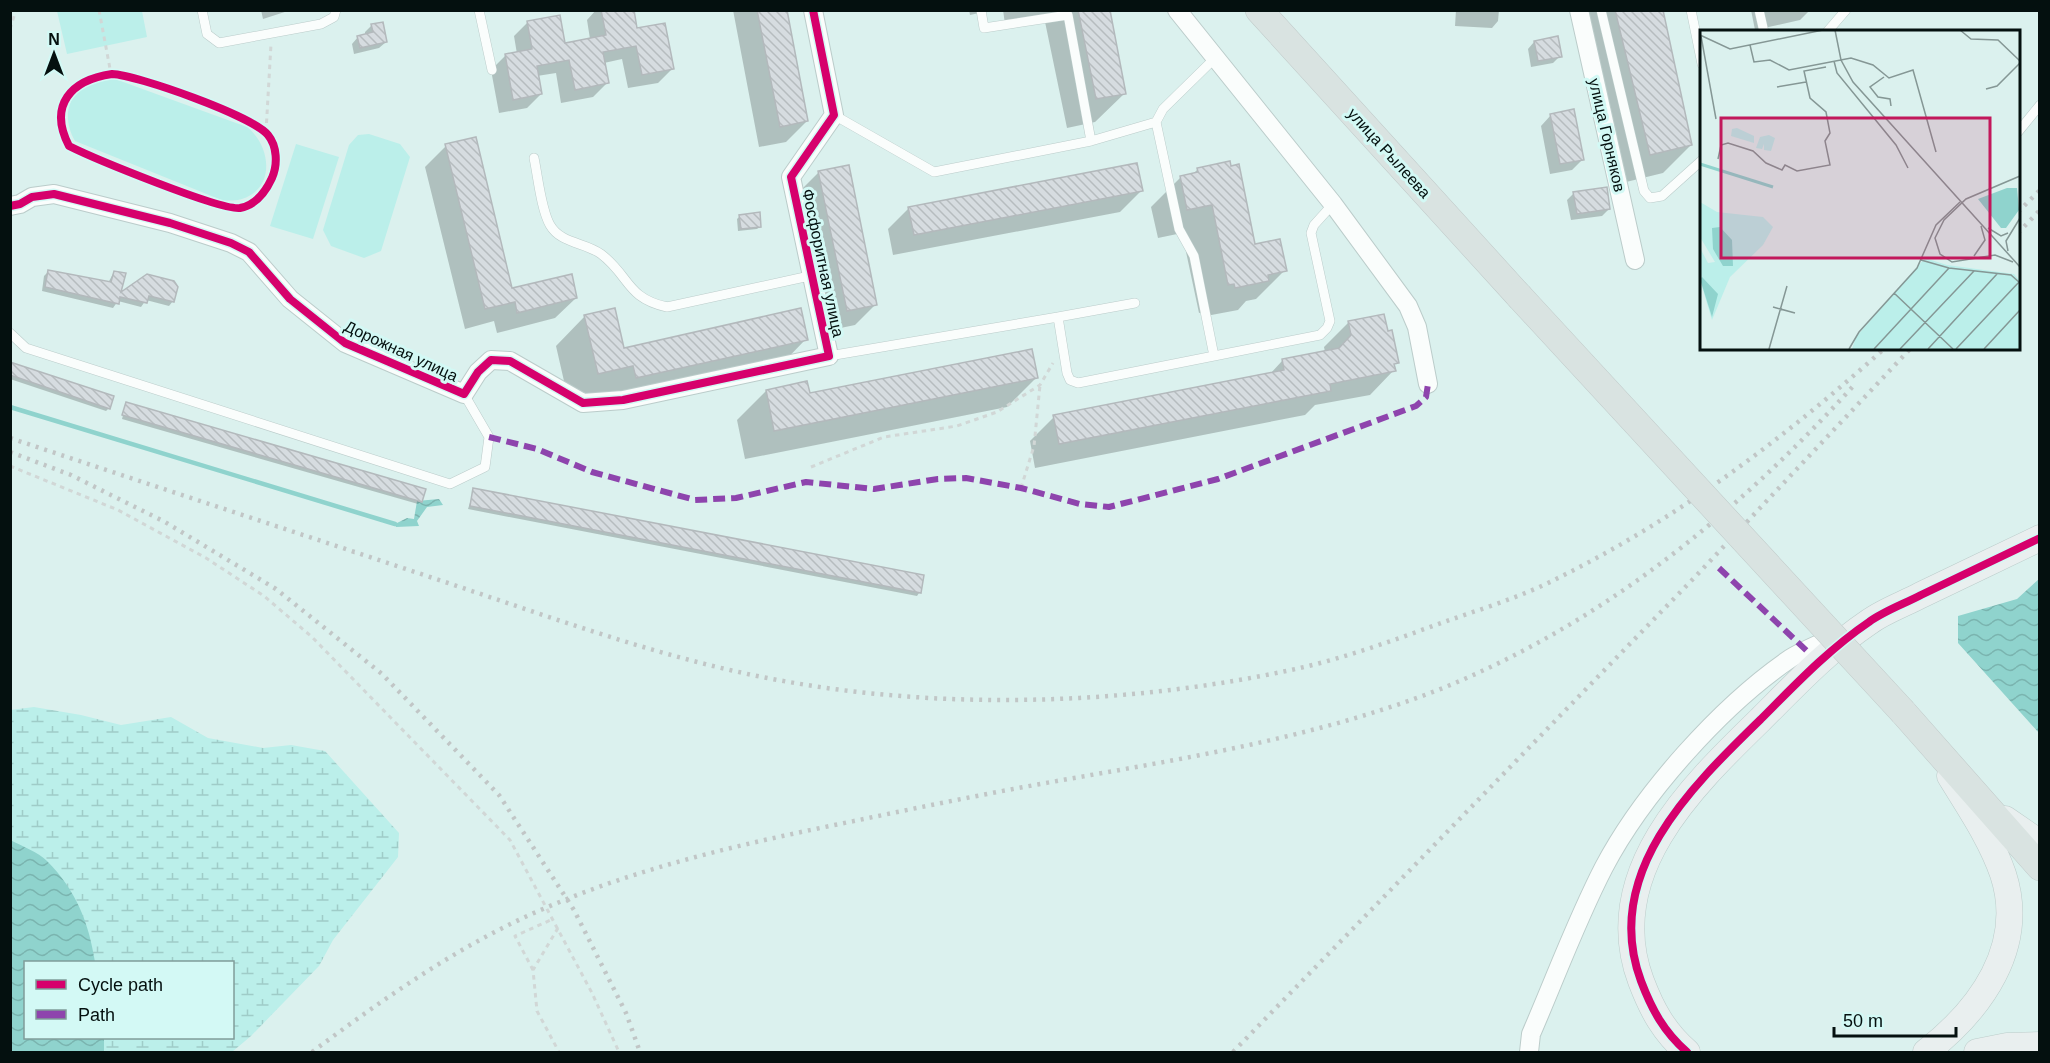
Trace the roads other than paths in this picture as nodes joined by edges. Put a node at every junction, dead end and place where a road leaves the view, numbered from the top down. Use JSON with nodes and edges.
{"nodes":[{"id":1,"x":202,"y":10,"type":"edge"},
{"id":2,"x":336,"y":10,"type":"edge"},
{"id":3,"x":479,"y":10,"type":"edge"},
{"id":4,"x":813,"y":10,"type":"edge"},
{"id":5,"x":981,"y":10,"type":"edge"},
{"id":6,"x":1177,"y":10,"type":"edge"},
{"id":7,"x":1258,"y":10,"type":"edge"},
{"id":8,"x":1580,"y":10,"type":"edge"},
{"id":9,"x":1601,"y":10,"type":"edge"},
{"id":10,"x":1691,"y":10,"type":"edge"},
{"id":11,"x":1759,"y":10,"type":"edge"},
{"id":12,"x":1847,"y":11,"type":"edge"},
{"id":13,"x":1764,"y":30,"type":"edge"},
{"id":14,"x":1829,"y":30,"type":"edge"},
{"id":15,"x":1700,"y":54,"type":"edge"},
{"id":16,"x":1214,"y":59,"type":"junction"},
{"id":17,"x":492,"y":70,"type":"dead end"},
{"id":18,"x":2040,"y":105,"type":"edge"},
{"id":19,"x":834,"y":115,"type":"junction"},
{"id":20,"x":1156,"y":122,"type":"junction"},
{"id":21,"x":2020,"y":131,"type":"edge"},
{"id":22,"x":1091,"y":141,"type":"junction"},
{"id":23,"x":534,"y":158,"type":"dead end"},
{"id":24,"x":1700,"y":162,"type":"edge"},
{"id":25,"x":1333,"y":204,"type":"junction"},
{"id":26,"x":10,"y":207,"type":"edge"},
{"id":27,"x":1635,"y":261,"type":"dead end"},
{"id":28,"x":814,"y":275,"type":"junction"},
{"id":29,"x":1135,"y":303,"type":"dead end"},
{"id":30,"x":1058,"y":317,"type":"junction"},
{"id":31,"x":10,"y":333,"type":"edge"},
{"id":32,"x":829,"y":356,"type":"junction"},
{"id":33,"x":1214,"y":356,"type":"junction"},
{"id":34,"x":1428,"y":384,"type":"dead end"},
{"id":35,"x":464,"y":394,"type":"junction"},
{"id":36,"x":2040,"y":538,"type":"edge"},
{"id":37,"x":1869,"y":621,"type":"junction"},
{"id":38,"x":1930,"y":742,"type":"junction"},
{"id":39,"x":1987,"y":806,"type":"junction"},
{"id":40,"x":2040,"y":843,"type":"edge"},
{"id":41,"x":2040,"y":867,"type":"edge"},
{"id":42,"x":2040,"y":1045,"type":"edge"},
{"id":43,"x":1529,"y":1053,"type":"edge"},
{"id":44,"x":1687,"y":1053,"type":"edge"},
{"id":45,"x":1926,"y":1053,"type":"edge"},
{"id":46,"x":1977,"y":1053,"type":"edge"}],
"edges":[{"from":1,"to":2,"type":"lane"},
{"from":3,"to":17,"type":"lane"},
{"from":4,"to":19,"type":"street"},
{"from":5,"to":22,"type":"lane"},
{"from":6,"to":16,"type":"street"},
{"from":7,"to":38,"type":"main road","name":"улица Рылеева","bridge":true},
{"from":8,"to":27,"type":"street","name":"улица Горняков"},
{"from":9,"to":24,"type":"lane"},
{"from":10,"to":15,"type":"lane"},
{"from":11,"to":13,"type":"lane"},
{"from":12,"to":14,"type":"lane"},
{"from":16,"to":20,"type":"lane"},
{"from":16,"to":25,"type":"street"},
{"from":18,"to":21,"type":"lane"},
{"from":19,"to":22,"type":"lane"},
{"from":19,"to":28,"type":"street","name":"Фосфоритная улица"},
{"from":20,"to":22,"type":"lane"},
{"from":20,"to":33,"type":"lane"},
{"from":23,"to":28,"type":"lane"},
{"from":25,"to":33,"type":"lane"},
{"from":25,"to":34,"type":"street"},
{"from":26,"to":35,"type":"street","name":"Дорожная улица"},
{"from":28,"to":32,"type":"street","name":"Фосфоритная улица"},
{"from":29,"to":30,"type":"lane"},
{"from":30,"to":32,"type":"lane"},
{"from":30,"to":33,"type":"lane"},
{"from":31,"to":35,"type":"lane"},
{"from":32,"to":35,"type":"street","name":"Дорожная улица"},
{"from":36,"to":37,"type":"street"},
{"from":37,"to":43,"type":"street"},
{"from":37,"to":44,"type":"street"},
{"from":38,"to":39,"type":"main road","name":"улица Рылеева"},
{"from":38,"to":45,"type":"street"},
{"from":39,"to":40,"type":"street"},
{"from":39,"to":41,"type":"main road","name":"улица Рылеева"},
{"from":42,"to":46,"type":"street"}]}
